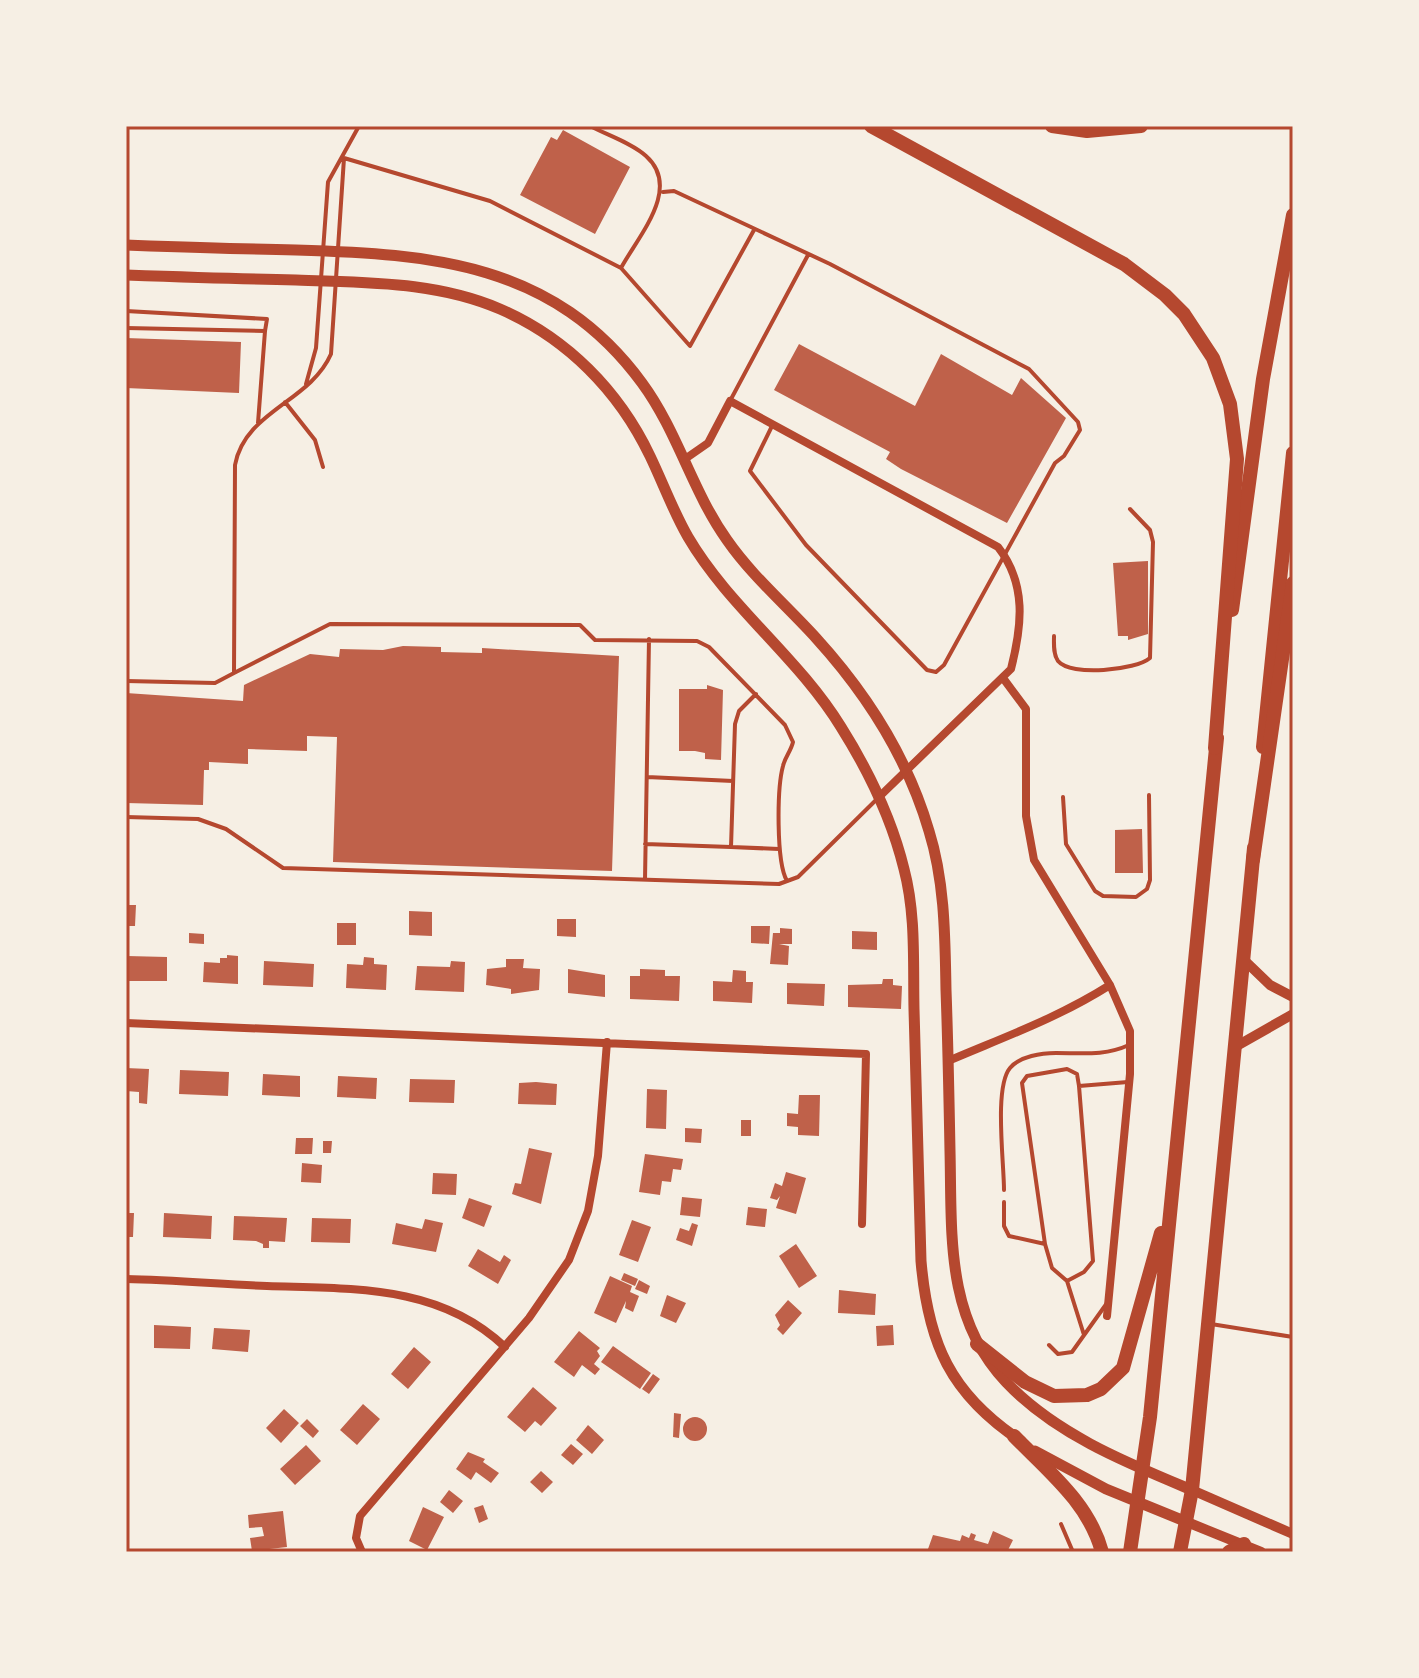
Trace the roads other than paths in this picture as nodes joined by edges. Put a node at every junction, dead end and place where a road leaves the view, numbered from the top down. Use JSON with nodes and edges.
{"nodes":[{"id":1,"x":359,"y":126,"type":"edge"},
{"id":2,"x":590,"y":126,"type":"edge"},
{"id":3,"x":871,"y":126,"type":"edge"},
{"id":4,"x":1052,"y":126,"type":"edge"},
{"id":5,"x":1141,"y":126,"type":"edge"},
{"id":6,"x":344,"y":158,"type":"junction"},
{"id":7,"x":663,"y":192,"type":"junction"},
{"id":8,"x":1293,"y":215,"type":"edge"},
{"id":9,"x":754,"y":230,"type":"junction"},
{"id":10,"x":126,"y":245,"type":"edge"},
{"id":11,"x":322,"y":251,"type":"junction"},
{"id":12,"x":340,"y":251,"type":"junction"},
{"id":13,"x":808,"y":255,"type":"junction"},
{"id":14,"x":621,"y":268,"type":"junction"},
{"id":15,"x":126,"y":275,"type":"edge"},
{"id":16,"x":320,"y":281,"type":"junction"},
{"id":17,"x":338,"y":282,"type":"junction"},
{"id":18,"x":126,"y":311,"type":"edge"},
{"id":19,"x":126,"y":328,"type":"edge"},
{"id":20,"x":265,"y":331,"type":"junction"},
{"id":21,"x":305,"y":387,"type":"junction"},
{"id":22,"x":730,"y":401,"type":"junction"},
{"id":23,"x":285,"y":402,"type":"junction"},
{"id":24,"x":258,"y":423,"type":"junction"},
{"id":25,"x":773,"y":424,"type":"junction"},
{"id":26,"x":1293,"y":453,"type":"edge"},
{"id":27,"x":685,"y":459,"type":"junction"},
{"id":28,"x":323,"y":467,"type":"dead end"},
{"id":29,"x":1130,"y":509,"type":"dead end"},
{"id":30,"x":1004,"y":554,"type":"junction"},
{"id":31,"x":1293,"y":583,"type":"edge"},
{"id":32,"x":1054,"y":636,"type":"dead end"},
{"id":33,"x":649,"y":639,"type":"junction"},
{"id":34,"x":234,"y":673,"type":"junction"},
{"id":35,"x":1003,"y":678,"type":"junction"},
{"id":36,"x":126,"y":681,"type":"edge"},
{"id":37,"x":756,"y":694,"type":"junction"},
{"id":38,"x":1215,"y":748,"type":"junction"},
{"id":39,"x":905,"y":771,"type":"junction"},
{"id":40,"x":646,"y":777,"type":"junction"},
{"id":41,"x":733,"y":781,"type":"junction"},
{"id":42,"x":1149,"y":795,"type":"dead end"},
{"id":43,"x":1063,"y":797,"type":"dead end"},
{"id":44,"x":878,"y":798,"type":"junction"},
{"id":45,"x":126,"y":817,"type":"edge"},
{"id":46,"x":645,"y":844,"type":"junction"},
{"id":47,"x":731,"y":847,"type":"junction"},
{"id":48,"x":779,"y":849,"type":"junction"},
{"id":49,"x":1253,"y":860,"type":"junction"},
{"id":50,"x":645,"y":880,"type":"junction"},
{"id":51,"x":788,"y":882,"type":"junction"},
{"id":52,"x":1243,"y":959,"type":"junction"},
{"id":53,"x":1110,"y":985,"type":"junction"},
{"id":54,"x":1293,"y":997,"type":"edge"},
{"id":55,"x":1293,"y":1014,"type":"edge"},
{"id":56,"x":126,"y":1023,"type":"edge"},
{"id":57,"x":607,"y":1042,"type":"junction"},
{"id":58,"x":1131,"y":1044,"type":"junction"},
{"id":59,"x":1235,"y":1047,"type":"junction"},
{"id":60,"x":948,"y":1061,"type":"junction"},
{"id":61,"x":1129,"y":1082,"type":"junction"},
{"id":62,"x":1079,"y":1086,"type":"junction"},
{"id":63,"x":1004,"y":1190,"type":"dead end"},
{"id":64,"x":1172,"y":1194,"type":"junction"},
{"id":65,"x":1004,"y":1202,"type":"dead end"},
{"id":66,"x":862,"y":1224,"type":"dead end"},
{"id":67,"x":1045,"y":1244,"type":"junction"},
{"id":68,"x":126,"y":1279,"type":"edge"},
{"id":69,"x":1067,"y":1281,"type":"junction"},
{"id":70,"x":1108,"y":1301,"type":"junction"},
{"id":71,"x":1107,"y":1316,"type":"dead end"},
{"id":72,"x":1209,"y":1324,"type":"junction"},
{"id":73,"x":1084,"y":1335,"type":"junction"},
{"id":74,"x":1293,"y":1337,"type":"edge"},
{"id":75,"x":977,"y":1344,"type":"junction"},
{"id":76,"x":1049,"y":1345,"type":"dead end"},
{"id":77,"x":505,"y":1347,"type":"junction"},
{"id":78,"x":1014,"y":1436,"type":"junction"},
{"id":79,"x":1145,"y":1471,"type":"junction"},
{"id":80,"x":1192,"y":1490,"type":"junction"},
{"id":81,"x":1140,"y":1504,"type":"junction"},
{"id":82,"x":1187,"y":1522,"type":"junction"},
{"id":83,"x":1061,"y":1524,"type":"dead end"},
{"id":84,"x":1293,"y":1534,"type":"edge"},
{"id":85,"x":1244,"y":1544,"type":"junction"},
{"id":86,"x":362,"y":1552,"type":"edge"},
{"id":87,"x":1073,"y":1552,"type":"edge"},
{"id":88,"x":1102,"y":1552,"type":"edge"},
{"id":89,"x":1130,"y":1552,"type":"edge"},
{"id":90,"x":1180,"y":1552,"type":"edge"},
{"id":91,"x":1229,"y":1552,"type":"edge"},
{"id":92,"x":1261,"y":1552,"type":"edge"}],
"edges":[{"from":1,"to":6,"type":"lane"},
{"from":2,"to":7,"type":"lane"},
{"from":3,"to":38,"type":"highway"},
{"from":4,"to":5,"type":"highway"},
{"from":6,"to":11,"type":"lane"},
{"from":6,"to":12,"type":"lane"},
{"from":6,"to":14,"type":"lane"},
{"from":7,"to":9,"type":"lane"},
{"from":7,"to":14,"type":"lane"},
{"from":8,"to":38,"type":"highway"},
{"from":9,"to":13,"type":"lane"},
{"from":9,"to":14,"type":"lane"},
{"from":10,"to":11,"type":"main road"},
{"from":11,"to":12,"type":"main road"},
{"from":11,"to":16,"type":"lane"},
{"from":12,"to":17,"type":"lane"},
{"from":12,"to":27,"type":"main road"},
{"from":13,"to":22,"type":"lane"},
{"from":13,"to":30,"type":"lane"},
{"from":15,"to":16,"type":"main road"},
{"from":16,"to":17,"type":"main road"},
{"from":16,"to":21,"type":"lane"},
{"from":17,"to":21,"type":"lane"},
{"from":17,"to":44,"type":"main road"},
{"from":18,"to":20,"type":"lane"},
{"from":19,"to":20,"type":"lane"},
{"from":20,"to":24,"type":"lane"},
{"from":21,"to":23,"type":"lane"},
{"from":22,"to":25,"type":"street"},
{"from":22,"to":27,"type":"street"},
{"from":23,"to":24,"type":"lane"},
{"from":23,"to":28,"type":"lane"},
{"from":24,"to":34,"type":"lane"},
{"from":25,"to":30,"type":"street"},
{"from":25,"to":30,"type":"lane"},
{"from":26,"to":49,"type":"highway"},
{"from":27,"to":39,"type":"main road"},
{"from":29,"to":32,"type":"lane"},
{"from":30,"to":35,"type":"street"},
{"from":31,"to":49,"type":"highway"},
{"from":33,"to":34,"type":"lane"},
{"from":33,"to":37,"type":"lane"},
{"from":33,"to":40,"type":"lane"},
{"from":34,"to":36,"type":"lane"},
{"from":35,"to":39,"type":"street"},
{"from":35,"to":53,"type":"street"},
{"from":37,"to":41,"type":"lane"},
{"from":37,"to":48,"type":"lane"},
{"from":38,"to":64,"type":"highway"},
{"from":39,"to":44,"type":"street"},
{"from":39,"to":60,"type":"main road"},
{"from":40,"to":41,"type":"lane"},
{"from":40,"to":46,"type":"lane"},
{"from":41,"to":47,"type":"lane"},
{"from":42,"to":43,"type":"lane"},
{"from":44,"to":51,"type":"lane"},
{"from":44,"to":78,"type":"main road"},
{"from":45,"to":50,"type":"lane"},
{"from":46,"to":47,"type":"lane"},
{"from":46,"to":50,"type":"lane"},
{"from":47,"to":48,"type":"lane"},
{"from":48,"to":51,"type":"lane"},
{"from":49,"to":52,"type":"highway"},
{"from":50,"to":51,"type":"lane"},
{"from":52,"to":54,"type":"street"},
{"from":52,"to":59,"type":"highway"},
{"from":53,"to":58,"type":"street"},
{"from":53,"to":60,"type":"street"},
{"from":55,"to":59,"type":"street"},
{"from":56,"to":57,"type":"street"},
{"from":57,"to":66,"type":"street"},
{"from":57,"to":77,"type":"street"},
{"from":58,"to":61,"type":"street"},
{"from":58,"to":63,"type":"lane"},
{"from":59,"to":72,"type":"highway"},
{"from":60,"to":75,"type":"main road"},
{"from":61,"to":62,"type":"lane"},
{"from":61,"to":70,"type":"street"},
{"from":62,"to":67,"type":"lane"},
{"from":62,"to":69,"type":"lane"},
{"from":64,"to":75,"type":"highway"},
{"from":64,"to":79,"type":"highway"},
{"from":65,"to":67,"type":"lane"},
{"from":67,"to":69,"type":"lane"},
{"from":68,"to":77,"type":"street"},
{"from":69,"to":73,"type":"lane"},
{"from":70,"to":71,"type":"street"},
{"from":70,"to":73,"type":"lane"},
{"from":72,"to":74,"type":"lane"},
{"from":72,"to":80,"type":"highway"},
{"from":73,"to":76,"type":"lane"},
{"from":75,"to":79,"type":"main road"},
{"from":77,"to":86,"type":"street"},
{"from":78,"to":81,"type":"main road"},
{"from":78,"to":88,"type":"highway"},
{"from":79,"to":80,"type":"main road"},
{"from":79,"to":81,"type":"highway"},
{"from":80,"to":82,"type":"highway"},
{"from":80,"to":84,"type":"street"},
{"from":81,"to":82,"type":"main road"},
{"from":81,"to":89,"type":"highway"},
{"from":82,"to":85,"type":"street"},
{"from":82,"to":90,"type":"highway"},
{"from":83,"to":87,"type":"lane"},
{"from":85,"to":91,"type":"highway"},
{"from":85,"to":92,"type":"street"}]}
